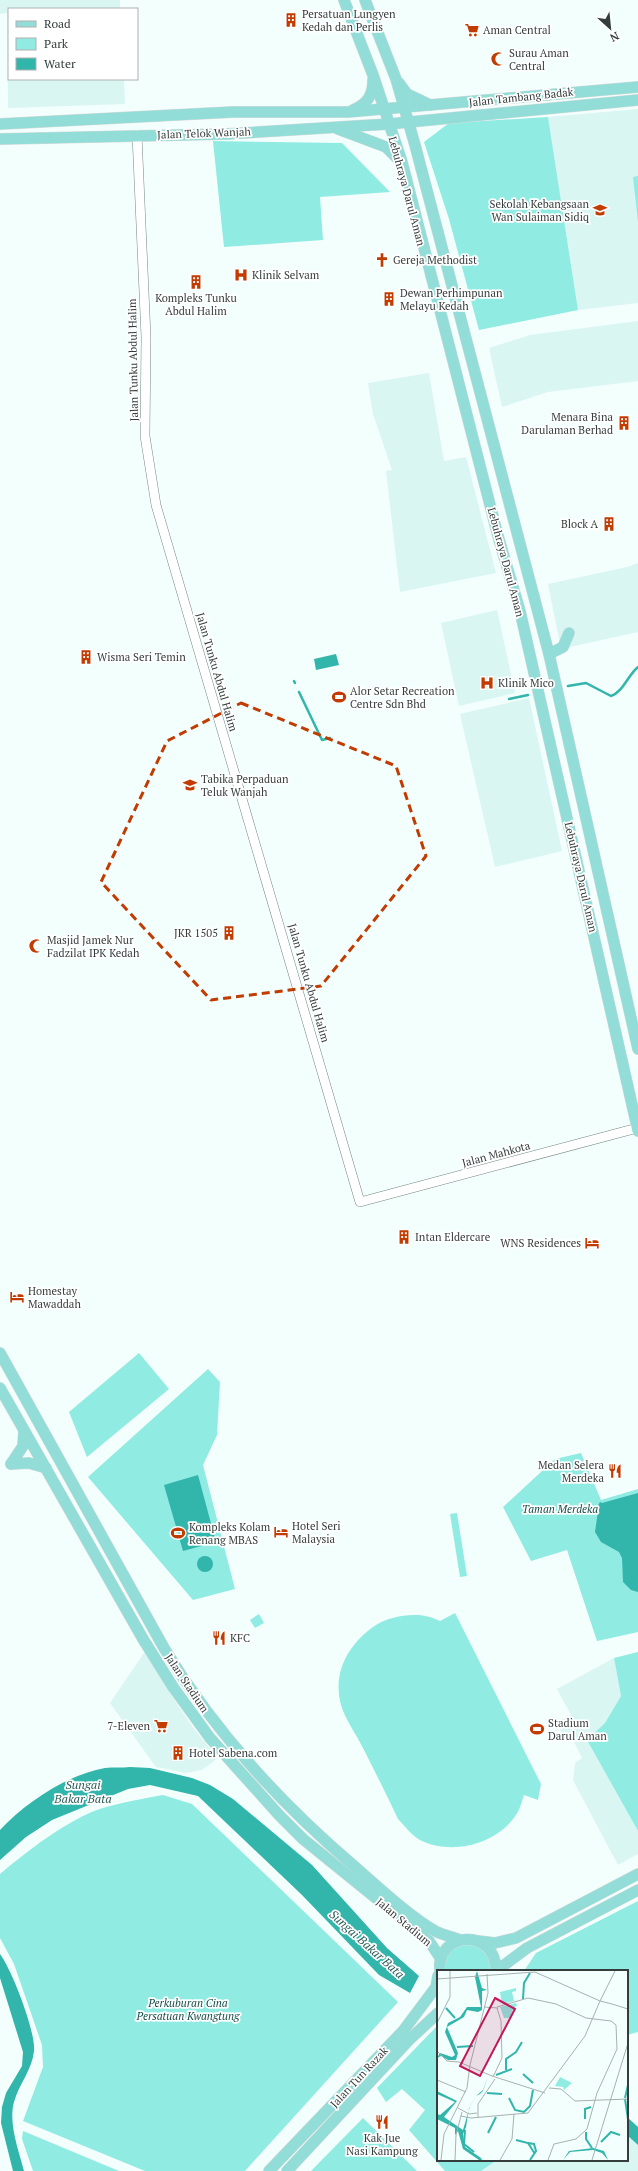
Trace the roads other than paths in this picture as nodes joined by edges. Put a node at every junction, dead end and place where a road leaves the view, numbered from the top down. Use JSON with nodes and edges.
{"nodes":[{"id":1,"x":344,"y":0,"type":"edge"},
{"id":2,"x":365,"y":0,"type":"edge"},
{"id":3,"x":373,"y":75,"type":"junction"},
{"id":4,"x":396,"y":79,"type":"junction"},
{"id":5,"x":638,"y":87,"type":"edge"},
{"id":6,"x":638,"y":100,"type":"edge"},
{"id":7,"x":434,"y":106,"type":"junction"},
{"id":8,"x":404,"y":108,"type":"junction"},
{"id":9,"x":385,"y":110,"type":"junction"},
{"id":10,"x":348,"y":112,"type":"junction"},
{"id":11,"x":428,"y":121,"type":"junction"},
{"id":12,"x":408,"y":122,"type":"junction"},
{"id":13,"x":0,"y":124,"type":"edge"},
{"id":14,"x":389,"y":124,"type":"junction"},
{"id":15,"x":332,"y":127,"type":"junction"},
{"id":16,"x":137,"y":135,"type":"junction"},
{"id":17,"x":27,"y":138,"type":"junction"},
{"id":18,"x":0,"y":139,"type":"edge"},
{"id":19,"x":0,"y":142,"type":"edge"},
{"id":20,"x":415,"y":145,"type":"junction"},
{"id":21,"x":402,"y":162,"type":"junction"},
{"id":22,"x":569,"y":633,"type":"dead end"},
{"id":23,"x":549,"y":654,"type":"junction"},
{"id":24,"x":638,"y":1049,"type":"edge"},
{"id":25,"x":638,"y":1130,"type":"edge"},
{"id":26,"x":360,"y":1202,"type":"joint"},
{"id":27,"x":0,"y":1353,"type":"edge"},
{"id":28,"x":0,"y":1388,"type":"edge"},
{"id":29,"x":24,"y":1430,"type":"junction"},
{"id":30,"x":46,"y":1468,"type":"junction"},
{"id":31,"x":638,"y":1874,"type":"edge"},
{"id":32,"x":638,"y":1890,"type":"edge"},
{"id":33,"x":460,"y":1940,"type":"junction"},
{"id":34,"x":478,"y":1941,"type":"junction"},
{"id":35,"x":439,"y":1969,"type":"edge"},
{"id":36,"x":496,"y":1970,"type":"edge"},
{"id":37,"x":497,"y":1970,"type":"edge"},
{"id":38,"x":437,"y":1981,"type":"edge"},
{"id":39,"x":437,"y":2014,"type":"edge"},
{"id":40,"x":269,"y":2171,"type":"edge"},
{"id":41,"x":287,"y":2171,"type":"edge"}],
"edges":[{"from":1,"to":3,"type":"main road","name":"Lebuhraya Darul Aman"},
{"from":2,"to":4,"type":"main road","name":"Lebuhraya Darul Aman"},
{"from":3,"to":9,"type":"main road","name":"Lebuhraya Darul Aman"},
{"from":3,"to":10,"type":"main road"},
{"from":4,"to":7,"type":"main road"},
{"from":4,"to":8,"type":"main road","name":"Lebuhraya Darul Aman"},
{"from":5,"to":7,"type":"main road","name":"Jalan Tambang Badak"},
{"from":6,"to":11,"type":"main road","name":"Jalan Tambang Badak"},
{"from":7,"to":8,"type":"main road","name":"Jalan Tambang Badak"},
{"from":8,"to":9,"type":"main road","name":"Jalan Telok Wanjah"},
{"from":8,"to":12,"type":"main road","name":"Lebuhraya Darul Aman"},
{"from":9,"to":10,"type":"main road","name":"Jalan Telok Wanjah"},
{"from":9,"to":14,"type":"main road","name":"Lebuhraya Darul Aman"},
{"from":10,"to":13,"type":"main road","name":"Jalan Telok Wanjah"},
{"from":11,"to":12,"type":"main road","name":"Jalan Tambang Badak"},
{"from":11,"to":20,"type":"main road"},
{"from":12,"to":14,"type":"main road","name":"Jalan Telok Wanjah"},
{"from":12,"to":20,"type":"main road","name":"Lebuhraya Darul Aman"},
{"from":14,"to":15,"type":"main road","name":"Jalan Telok Wanjah"},
{"from":14,"to":21,"type":"main road","name":"Lebuhraya Darul Aman"},
{"from":15,"to":16,"type":"main road","name":"Jalan Telok Wanjah"},
{"from":15,"to":21,"type":"main road"},
{"from":16,"to":17,"type":"main road","name":"Jalan Telok Wanjah"},
{"from":16,"to":26,"type":"street","name":"Jalan Tunku Abdul Halim"},
{"from":17,"to":18,"type":"main road","name":"Jalan Telok Wanjah"},
{"from":17,"to":19,"type":"main road"},
{"from":20,"to":23,"type":"main road","name":"Lebuhraya Darul Aman"},
{"from":21,"to":25,"type":"main road","name":"Lebuhraya Darul Aman"},
{"from":22,"to":23,"type":"main road"},
{"from":23,"to":24,"type":"main road","name":"Lebuhraya Darul Aman"},
{"from":25,"to":26,"type":"street","name":"Jalan Mahkota"},
{"from":27,"to":33,"type":"main road","name":"Jalan Stadium"},
{"from":28,"to":29,"type":"main road","name":"Jalan Stadium"},
{"from":29,"to":30,"type":"main road","name":"Jalan Stadium"},
{"from":29,"to":30,"type":"main road"},
{"from":30,"to":35,"type":"main road","name":"Jalan Stadium"},
{"from":31,"to":34,"type":"main road"},
{"from":32,"to":37,"type":"main road"},
{"from":33,"to":34,"type":"main road","name":"Jalan Stadium"},
{"from":33,"to":35,"type":"main road","name":"Jalan Tun Razak"},
{"from":34,"to":36,"type":"main road"},
{"from":38,"to":40,"type":"main road","name":"Jalan Tun Razak"},
{"from":39,"to":41,"type":"main road","name":"Jalan Tun Razak"}]}
